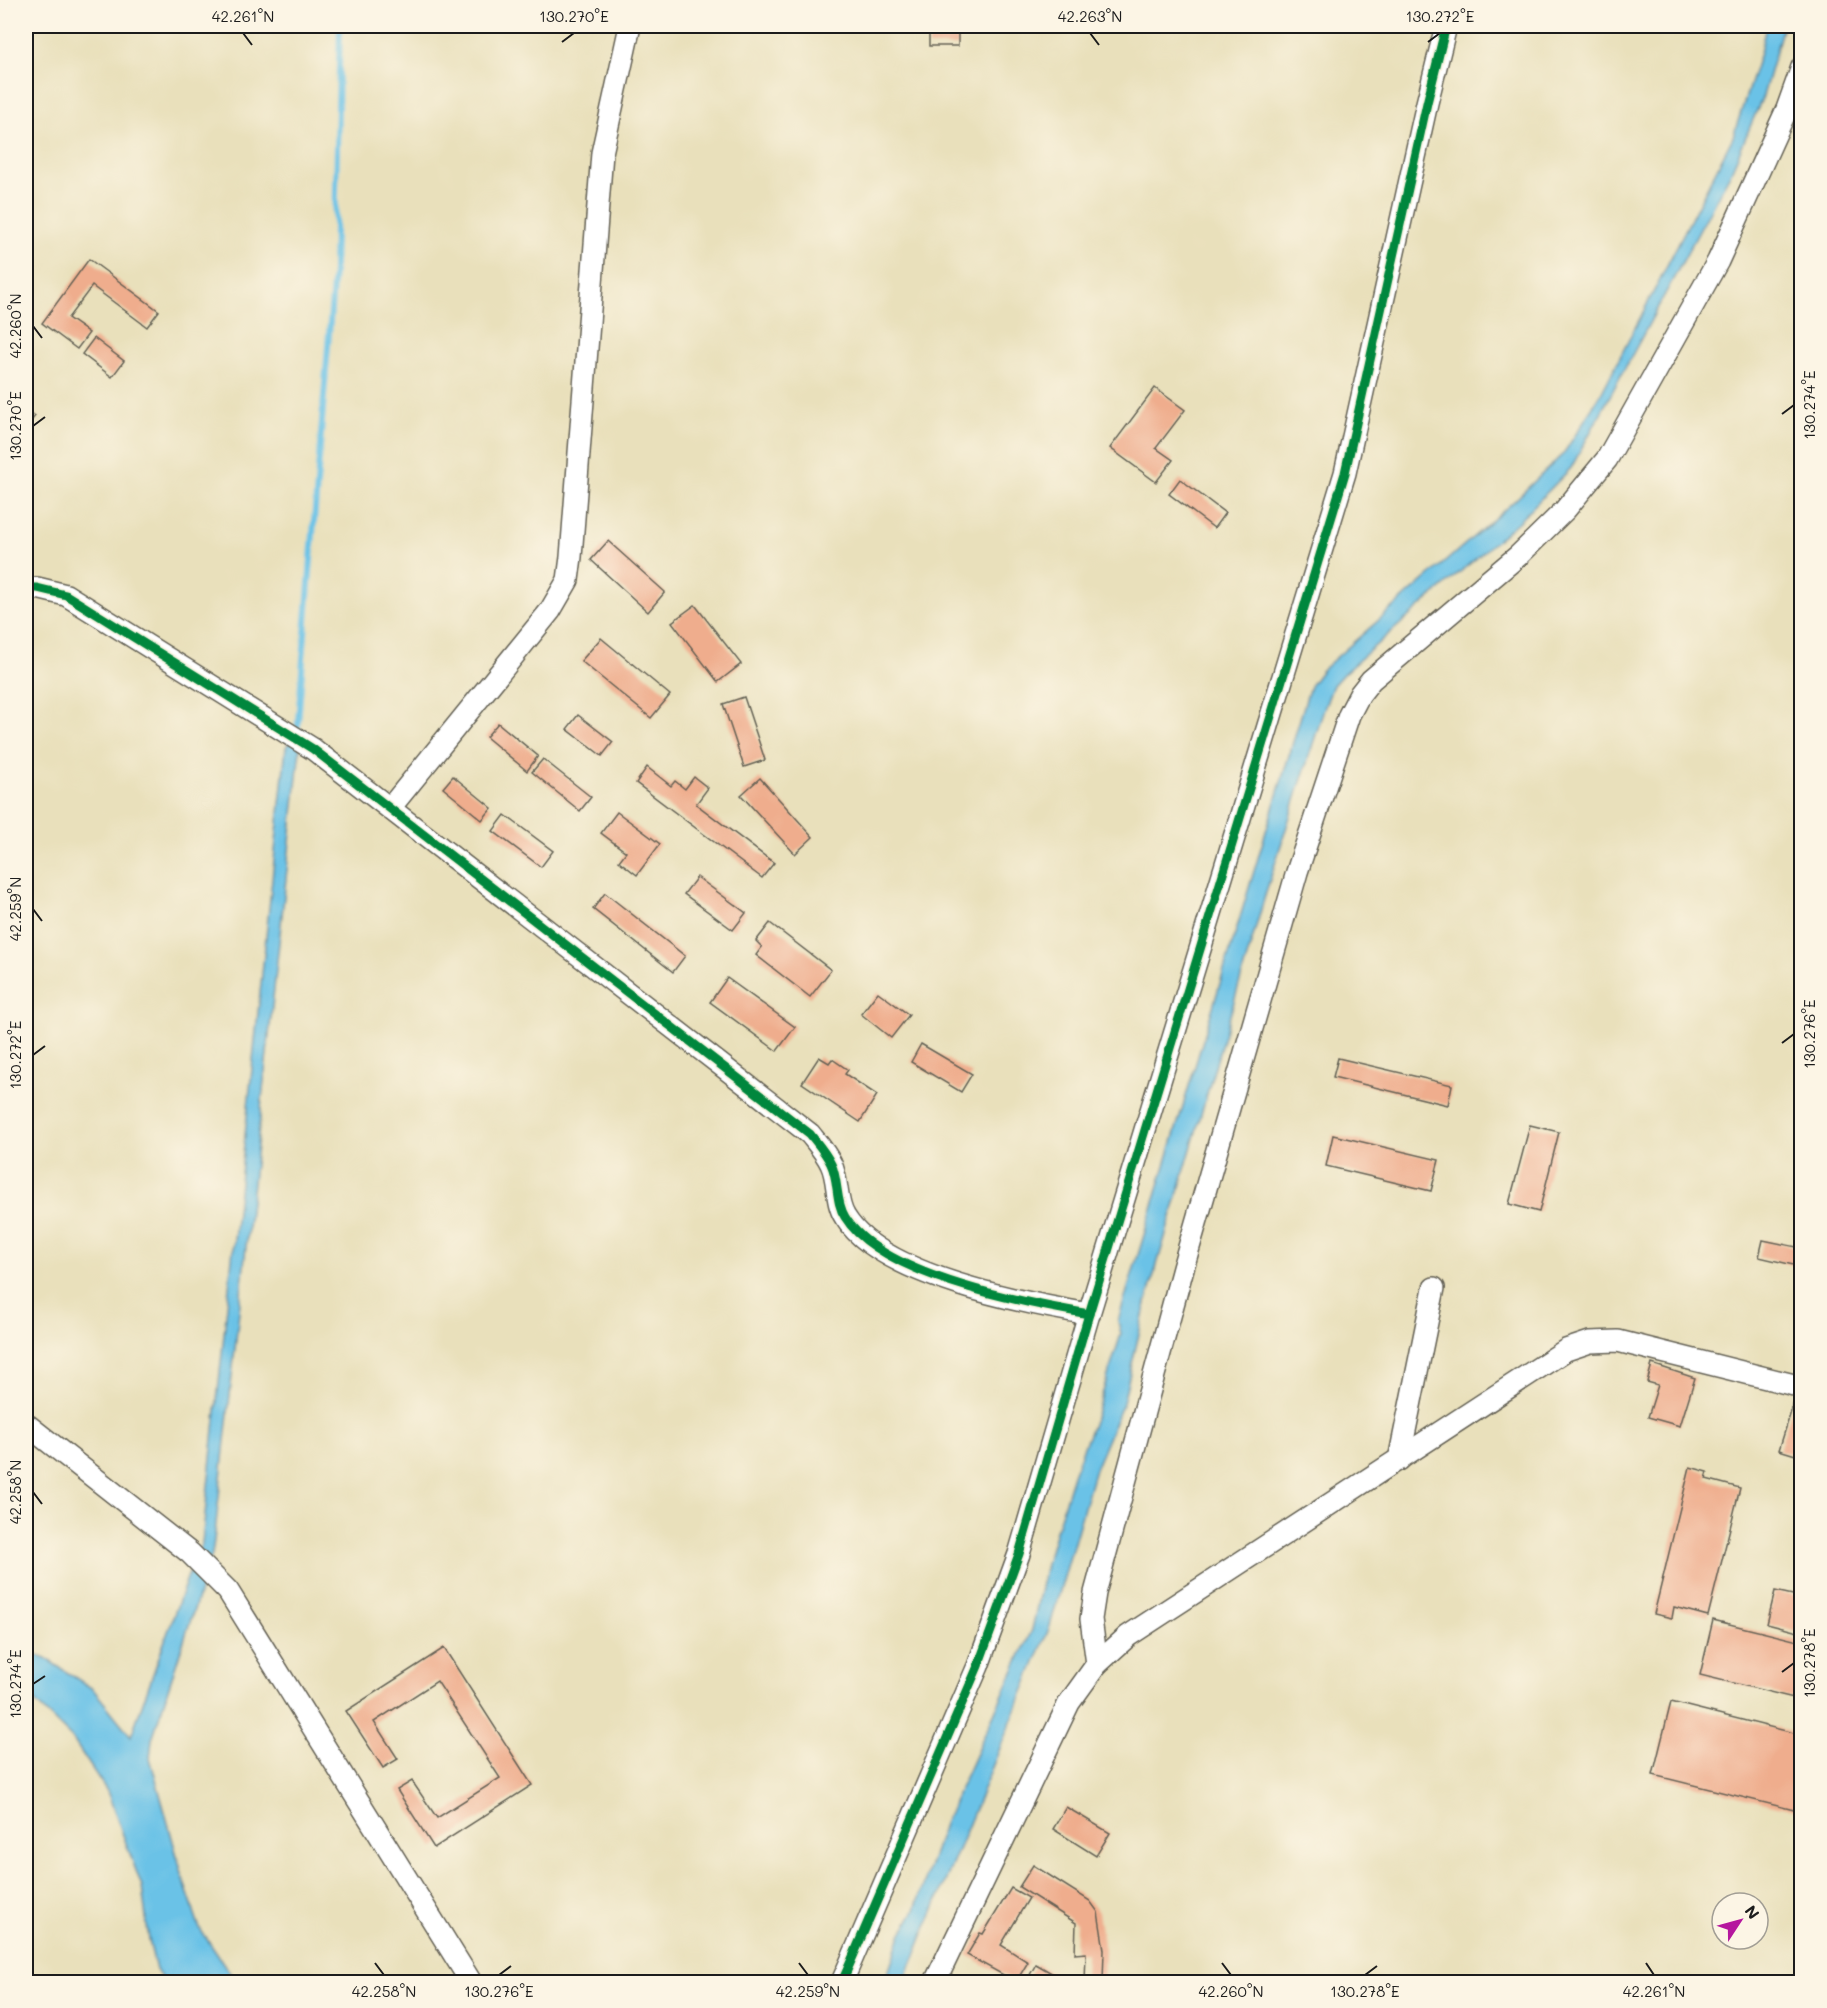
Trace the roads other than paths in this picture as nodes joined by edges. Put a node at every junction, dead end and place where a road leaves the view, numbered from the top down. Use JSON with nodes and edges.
{"nodes":[{"id":1,"x":630,"y":26,"type":"edge"},
{"id":2,"x":1446,"y":26,"type":"edge"},
{"id":3,"x":1802,"y":67,"type":"edge"},
{"id":4,"x":26,"y":588,"type":"edge"},
{"id":5,"x":390,"y":808,"type":"junction"},
{"id":6,"x":1434,"y":1288,"type":"dead end"},
{"id":7,"x":1089,"y":1314,"type":"junction"},
{"id":8,"x":1802,"y":1387,"type":"edge"},
{"id":9,"x":26,"y":1424,"type":"edge"},
{"id":10,"x":1399,"y":1460,"type":"junction"},
{"id":11,"x":1097,"y":1664,"type":"junction"},
{"id":12,"x":471,"y":1983,"type":"edge"},
{"id":13,"x":842,"y":1983,"type":"edge"},
{"id":14,"x":935,"y":1983,"type":"edge"}],
"edges":[{"from":1,"to":5,"type":"street"},
{"from":2,"to":7,"type":"street"},
{"from":3,"to":11,"type":"street"},
{"from":4,"to":5,"type":"street"},
{"from":5,"to":7,"type":"street"},
{"from":6,"to":10,"type":"street"},
{"from":7,"to":13,"type":"street"},
{"from":8,"to":10,"type":"street"},
{"from":9,"to":12,"type":"street"},
{"from":10,"to":11,"type":"street"},
{"from":11,"to":14,"type":"street"}]}
